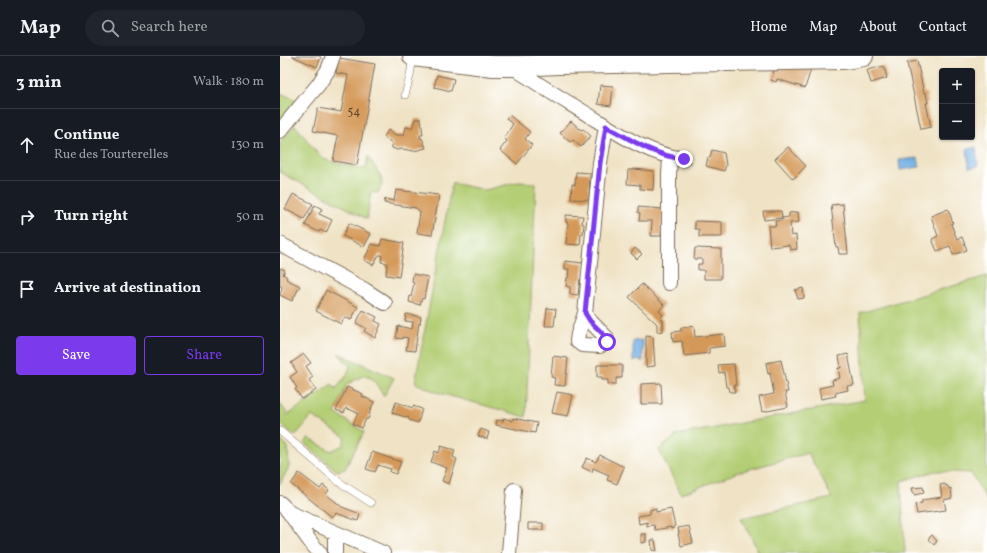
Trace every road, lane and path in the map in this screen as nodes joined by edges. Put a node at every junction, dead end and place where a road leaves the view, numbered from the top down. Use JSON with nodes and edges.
{"nodes":[{"id":1,"x":333,"y":56,"type":"edge"},
{"id":2,"x":413,"y":56,"type":"edge"},
{"id":3,"x":863,"y":56,"type":"edge"},
{"id":4,"x":517,"y":66,"type":"junction"},
{"id":5,"x":405,"y":95,"type":"dead end"},
{"id":6,"x":606,"y":126,"type":"junction"},
{"id":7,"x":280,"y":131,"type":"edge"},
{"id":8,"x":670,"y":158,"type":"junction"},
{"id":9,"x":684,"y":159,"type":"dead end"},
{"id":10,"x":280,"y":244,"type":"edge"},
{"id":11,"x":669,"y":283,"type":"dead end"},
{"id":12,"x":385,"y":303,"type":"dead end"},
{"id":13,"x":585,"y":313,"type":"dead end"},
{"id":14,"x":280,"y":431,"type":"edge"},
{"id":15,"x":514,"y":490,"type":"dead end"},
{"id":16,"x":371,"y":503,"type":"dead end"},
{"id":17,"x":285,"y":508,"type":"edge"},
{"id":18,"x":335,"y":533,"type":"junction"},
{"id":19,"x":320,"y":553,"type":"edge"},
{"id":20,"x":335,"y":553,"type":"edge"},
{"id":21,"x":383,"y":553,"type":"edge"},
{"id":22,"x":509,"y":553,"type":"edge"}],
"edges":[{"from":1,"to":7,"type":"street"},
{"from":2,"to":4,"type":"street"},
{"from":2,"to":5,"type":"lane"},
{"from":3,"to":4,"type":"street"},
{"from":4,"to":6,"type":"street"},
{"from":6,"to":8,"type":"street"},
{"from":6,"to":13,"type":"street"},
{"from":8,"to":9,"type":"street"},
{"from":8,"to":11,"type":"street"},
{"from":10,"to":12,"type":"street"},
{"from":14,"to":16,"type":"lane"},
{"from":15,"to":22,"type":"street"},
{"from":17,"to":18,"type":"street"},
{"from":17,"to":19,"type":"street"},
{"from":18,"to":20,"type":"street"},
{"from":18,"to":21,"type":"street"}]}
